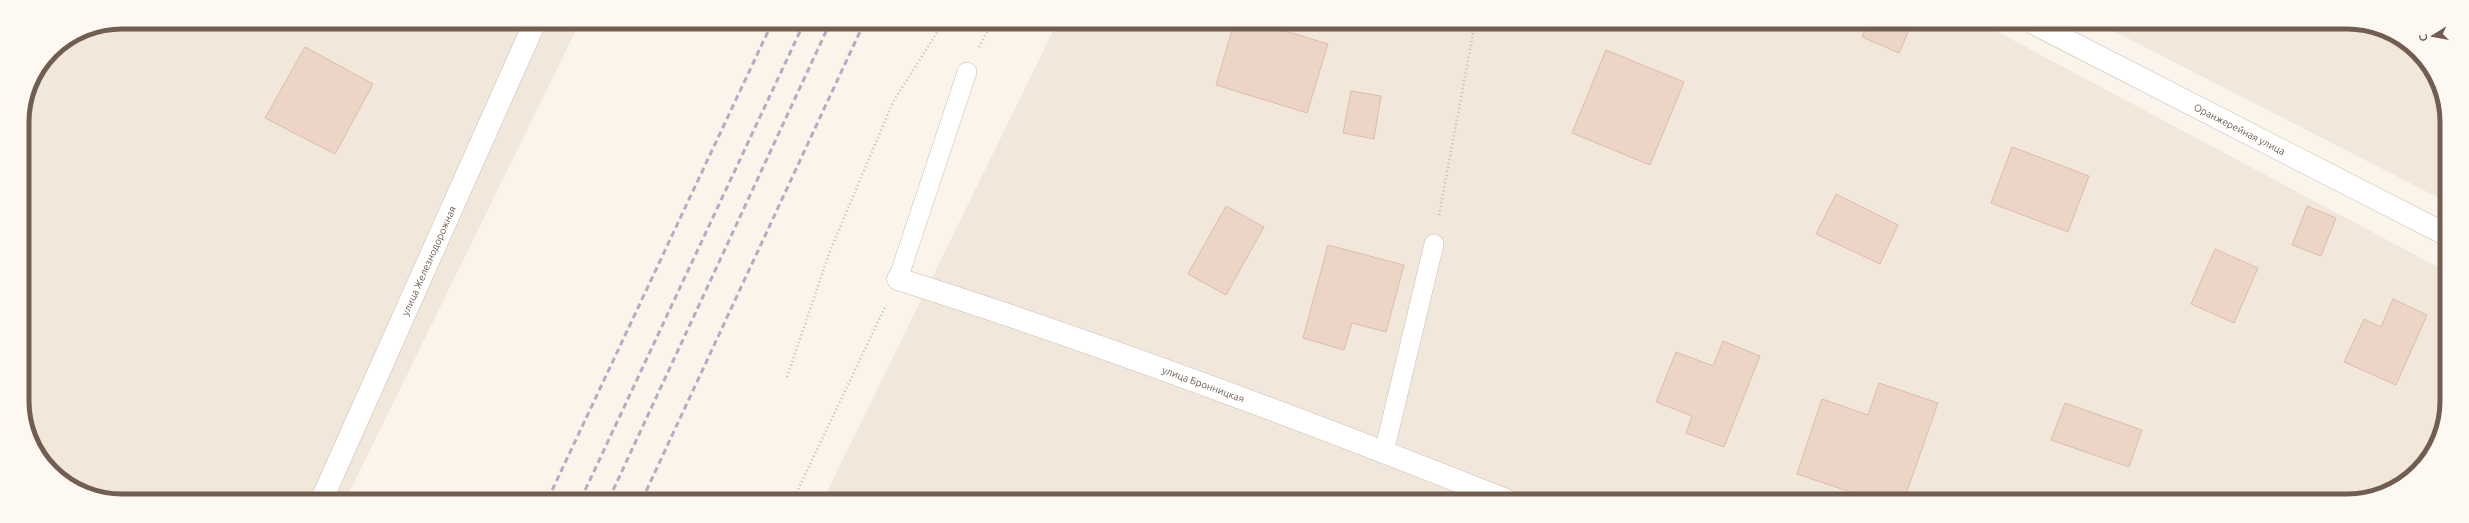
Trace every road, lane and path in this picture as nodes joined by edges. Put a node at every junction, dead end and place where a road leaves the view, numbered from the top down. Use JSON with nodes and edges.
{"nodes":[{"id":1,"x":533,"y":29,"type":"edge"},
{"id":2,"x":939,"y":29,"type":"edge"},
{"id":3,"x":1474,"y":29,"type":"edge"},
{"id":4,"x":2045,"y":29,"type":"edge"},
{"id":5,"x":967,"y":72,"type":"dead end"},
{"id":6,"x":2440,"y":231,"type":"edge"},
{"id":7,"x":1434,"y":244,"type":"joint"},
{"id":8,"x":898,"y":279,"type":"junction"},
{"id":9,"x":787,"y":377,"type":"dead end"},
{"id":10,"x":1384,"y":452,"type":"junction"},
{"id":11,"x":324,"y":494,"type":"edge"},
{"id":12,"x":796,"y":494,"type":"edge"},
{"id":13,"x":1491,"y":494,"type":"edge"}],
"edges":[{"from":1,"to":11,"type":"street","name":"улица Железнодорожная"},
{"from":2,"to":9,"type":"path"},
{"from":3,"to":7,"type":"path"},
{"from":4,"to":6,"type":"street","name":"Оранжерейная улица"},
{"from":5,"to":8,"type":"lane"},
{"from":7,"to":10,"type":"lane"},
{"from":8,"to":10,"type":"street","name":"улица Бронницкая"},
{"from":8,"to":12,"type":"path"},
{"from":10,"to":13,"type":"street","name":"улица Бронницкая"}]}
